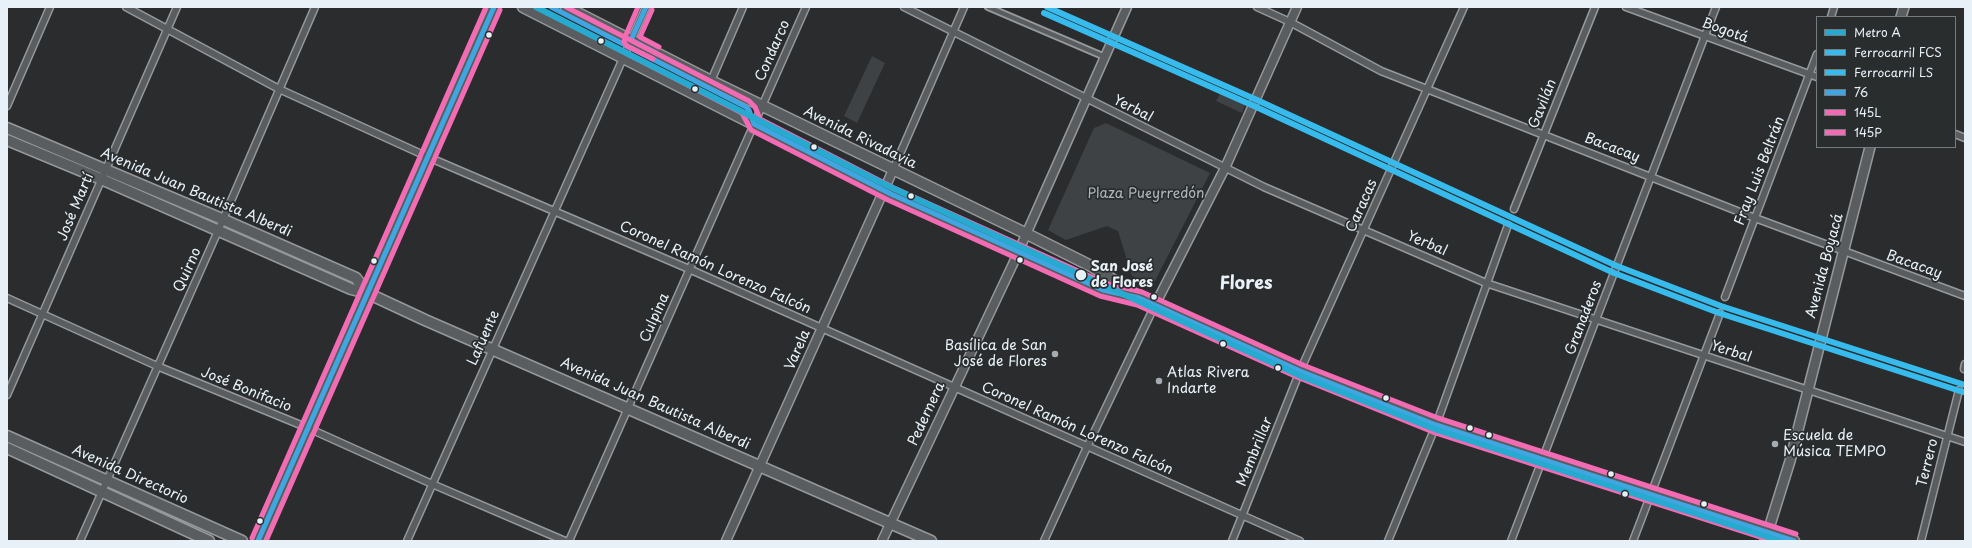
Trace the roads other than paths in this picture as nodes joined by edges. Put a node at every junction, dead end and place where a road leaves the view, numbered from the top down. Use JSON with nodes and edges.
{"nodes":[{"id":1,"x":50,"y":7,"type":"edge"},
{"id":2,"x":126,"y":7,"type":"edge"},
{"id":3,"x":177,"y":7,"type":"edge"},
{"id":4,"x":315,"y":7,"type":"edge"},
{"id":5,"x":494,"y":7,"type":"edge"},
{"id":6,"x":523,"y":7,"type":"edge"},
{"id":7,"x":566,"y":7,"type":"edge"},
{"id":8,"x":646,"y":7,"type":"edge"},
{"id":9,"x":743,"y":7,"type":"edge"},
{"id":10,"x":806,"y":7,"type":"edge"},
{"id":11,"x":904,"y":7,"type":"edge"},
{"id":12,"x":964,"y":7,"type":"edge"},
{"id":13,"x":988,"y":7,"type":"edge"},
{"id":14,"x":1127,"y":7,"type":"edge"},
{"id":15,"x":1257,"y":7,"type":"edge"},
{"id":16,"x":1297,"y":7,"type":"edge"},
{"id":17,"x":1464,"y":7,"type":"edge"},
{"id":18,"x":1595,"y":7,"type":"edge"},
{"id":19,"x":1626,"y":7,"type":"edge"},
{"id":20,"x":1716,"y":7,"type":"edge"},
{"id":21,"x":1290,"y":22,"type":"junction"},
{"id":22,"x":168,"y":30,"type":"junction"},
{"id":23,"x":953,"y":32,"type":"junction"},
{"id":24,"x":1704,"y":36,"type":"junction"},
{"id":25,"x":631,"y":40,"type":"junction"},
{"id":26,"x":1105,"y":57,"type":"junction"},
{"id":27,"x":1816,"y":57,"type":"edge"},
{"id":28,"x":623,"y":58,"type":"junction"},
{"id":29,"x":1810,"y":74,"type":"junction"},
{"id":30,"x":1816,"y":77,"type":"edge"},
{"id":31,"x":711,"y":81,"type":"junction"},
{"id":32,"x":1427,"y":88,"type":"junction"},
{"id":33,"x":279,"y":89,"type":"junction"},
{"id":34,"x":1086,"y":99,"type":"junction"},
{"id":35,"x":762,"y":105,"type":"junction"},
{"id":36,"x":7,"y":106,"type":"edge"},
{"id":37,"x":754,"y":124,"type":"junction"},
{"id":38,"x":7,"y":128,"type":"edge"},
{"id":39,"x":1544,"y":135,"type":"junction"},
{"id":40,"x":7,"y":140,"type":"edge"},
{"id":41,"x":1870,"y":148,"type":"edge"},
{"id":42,"x":428,"y":157,"type":"junction"},
{"id":43,"x":1225,"y":168,"type":"junction"},
{"id":44,"x":105,"y":169,"type":"junction"},
{"id":45,"x":893,"y":170,"type":"junction"},
{"id":46,"x":1650,"y":176,"type":"junction"},
{"id":47,"x":101,"y":178,"type":"junction"},
{"id":48,"x":883,"y":190,"type":"junction"},
{"id":49,"x":1514,"y":209,"type":"dead end"},
{"id":50,"x":554,"y":212,"type":"junction"},
{"id":51,"x":1755,"y":218,"type":"junction"},
{"id":52,"x":222,"y":219,"type":"junction"},
{"id":53,"x":1508,"y":225,"type":"dead end"},
{"id":54,"x":218,"y":231,"type":"junction"},
{"id":55,"x":1364,"y":231,"type":"junction"},
{"id":56,"x":1027,"y":234,"type":"junction"},
{"id":57,"x":1019,"y":251,"type":"junction"},
{"id":58,"x":1842,"y":251,"type":"junction"},
{"id":59,"x":689,"y":269,"type":"junction"},
{"id":60,"x":1486,"y":283,"type":"junction"},
{"id":61,"x":367,"y":293,"type":"junction"},
{"id":62,"x":1965,"y":296,"type":"edge"},
{"id":63,"x":1725,"y":297,"type":"dead end"},
{"id":64,"x":7,"y":298,"type":"edge"},
{"id":65,"x":1139,"y":298,"type":"junction"},
{"id":66,"x":1155,"y":305,"type":"junction"},
{"id":67,"x":43,"y":313,"type":"junction"},
{"id":68,"x":1720,"y":313,"type":"dead end"},
{"id":69,"x":1596,"y":319,"type":"junction"},
{"id":70,"x":822,"y":328,"type":"junction"},
{"id":71,"x":492,"y":349,"type":"junction"},
{"id":72,"x":1703,"y":355,"type":"junction"},
{"id":73,"x":157,"y":366,"type":"junction"},
{"id":74,"x":1300,"y":371,"type":"junction"},
{"id":75,"x":955,"y":387,"type":"junction"},
{"id":76,"x":1808,"y":390,"type":"junction"},
{"id":77,"x":1959,"y":390,"type":"dead end"},
{"id":78,"x":7,"y":395,"type":"edge"},
{"id":79,"x":628,"y":408,"type":"junction"},
{"id":80,"x":1436,"y":426,"type":"junction"},
{"id":81,"x":308,"y":428,"type":"junction"},
{"id":82,"x":7,"y":436,"type":"edge"},
{"id":83,"x":1947,"y":436,"type":"junction"},
{"id":84,"x":1965,"y":442,"type":"edge"},
{"id":85,"x":1087,"y":447,"type":"junction"},
{"id":86,"x":7,"y":448,"type":"edge"},
{"id":87,"x":1543,"y":459,"type":"junction"},
{"id":88,"x":759,"y":465,"type":"junction"},
{"id":89,"x":107,"y":480,"type":"junction"},
{"id":90,"x":432,"y":484,"type":"junction"},
{"id":91,"x":102,"y":491,"type":"junction"},
{"id":92,"x":1651,"y":494,"type":"junction"},
{"id":93,"x":1242,"y":516,"type":"junction"},
{"id":94,"x":890,"y":523,"type":"junction"},
{"id":95,"x":1767,"y":536,"type":"edge"},
{"id":96,"x":80,"y":541,"type":"edge"},
{"id":97,"x":209,"y":541,"type":"edge"},
{"id":98,"x":242,"y":541,"type":"edge"},
{"id":99,"x":258,"y":541,"type":"edge"},
{"id":100,"x":408,"y":541,"type":"edge"},
{"id":101,"x":565,"y":541,"type":"edge"},
{"id":102,"x":569,"y":541,"type":"edge"},
{"id":103,"x":726,"y":541,"type":"edge"},
{"id":104,"x":882,"y":541,"type":"edge"},
{"id":105,"x":931,"y":541,"type":"edge"},
{"id":106,"x":1044,"y":541,"type":"edge"},
{"id":107,"x":1232,"y":541,"type":"edge"},
{"id":108,"x":1300,"y":541,"type":"edge"},
{"id":109,"x":1388,"y":541,"type":"edge"},
{"id":110,"x":1511,"y":541,"type":"edge"},
{"id":111,"x":1633,"y":541,"type":"edge"},
{"id":112,"x":1794,"y":541,"type":"edge"},
{"id":113,"x":1921,"y":541,"type":"edge"}],
"edges":[{"from":1,"to":36,"type":"street"},
{"from":2,"to":22,"type":"street","name":"Coronel Ramón Lorenzo Falcón"},
{"from":3,"to":22,"type":"street","name":"José Martí"},
{"from":4,"to":33,"type":"street","name":"Quirno"},
{"from":5,"to":42,"type":"main road"},
{"from":6,"to":28,"type":"main road","name":"Avenida Rivadavia"},
{"from":7,"to":25,"type":"main road","name":"Avenida Rivadavia"},
{"from":8,"to":25,"type":"street","name":"Lafuente"},
{"from":9,"to":31,"type":"street"},
{"from":10,"to":35,"type":"street","name":"Condarco"},
{"from":11,"to":23,"type":"street","name":"Yerbal"},
{"from":12,"to":23,"type":"street"},
{"from":13,"to":26,"type":"street"},
{"from":14,"to":26,"type":"street","name":"Pedernera"},
{"from":15,"to":21,"type":"street","name":"Bacacay"},
{"from":16,"to":21,"type":"street"},
{"from":17,"to":32,"type":"street","name":"Caracas"},
{"from":18,"to":39,"type":"street","name":"Gavilán"},
{"from":19,"to":24,"type":"street","name":"Bogotá"},
{"from":20,"to":24,"type":"street","name":"Granaderos"},
{"from":21,"to":32,"type":"street","name":"Bacacay"},
{"from":21,"to":43,"type":"street"},
{"from":22,"to":33,"type":"street","name":"Coronel Ramón Lorenzo Falcón"},
{"from":22,"to":44,"type":"street","name":"José Martí"},
{"from":23,"to":34,"type":"street","name":"Yerbal"},
{"from":23,"to":45,"type":"street"},
{"from":24,"to":29,"type":"street","name":"Bogotá"},
{"from":24,"to":46,"type":"street","name":"Granaderos"},
{"from":25,"to":28,"type":"street","name":"Lafuente"},
{"from":25,"to":31,"type":"main road","name":"Avenida Rivadavia"},
{"from":26,"to":34,"type":"street","name":"Pedernera"},
{"from":27,"to":29,"type":"street","name":"Fray Luis Beltrán"},
{"from":28,"to":37,"type":"main road","name":"Avenida Rivadavia"},
{"from":28,"to":50,"type":"street","name":"Lafuente"},
{"from":29,"to":30,"type":"street","name":"Bogotá"},
{"from":29,"to":51,"type":"street","name":"Fray Luis Beltrán"},
{"from":31,"to":35,"type":"main road","name":"Avenida Rivadavia"},
{"from":32,"to":39,"type":"street","name":"Bacacay"},
{"from":32,"to":55,"type":"street","name":"Caracas"},
{"from":33,"to":42,"type":"street","name":"Coronel Ramón Lorenzo Falcón"},
{"from":33,"to":52,"type":"street","name":"Quirno"},
{"from":34,"to":43,"type":"street","name":"Yerbal"},
{"from":34,"to":56,"type":"street","name":"Pedernera"},
{"from":35,"to":37,"type":"street","name":"Culpina"},
{"from":35,"to":45,"type":"main road","name":"Avenida Rivadavia"},
{"from":37,"to":48,"type":"main road","name":"Avenida Rivadavia"},
{"from":37,"to":59,"type":"street","name":"Culpina"},
{"from":38,"to":44,"type":"main road","name":"Avenida Juan Bautista Alberdi"},
{"from":39,"to":46,"type":"street","name":"Bacacay"},
{"from":39,"to":49,"type":"street","name":"Gavilán"},
{"from":40,"to":47,"type":"main road","name":"Avenida Juan Bautista Alberdi"},
{"from":41,"to":58,"type":"main road","name":"Avenida Boyacá"},
{"from":42,"to":50,"type":"street","name":"Coronel Ramón Lorenzo Falcón"},
{"from":42,"to":61,"type":"main road"},
{"from":43,"to":55,"type":"street","name":"Yerbal"},
{"from":43,"to":66,"type":"street"},
{"from":44,"to":47,"type":"street","name":"José Martí"},
{"from":44,"to":52,"type":"main road","name":"Avenida Juan Bautista Alberdi"},
{"from":45,"to":48,"type":"street","name":"Varela"},
{"from":45,"to":56,"type":"main road","name":"Avenida Rivadavia"},
{"from":46,"to":51,"type":"street","name":"Bacacay"},
{"from":46,"to":69,"type":"street","name":"Granaderos"},
{"from":47,"to":54,"type":"main road","name":"Avenida Juan Bautista Alberdi"},
{"from":47,"to":67,"type":"street","name":"José Martí"},
{"from":48,"to":57,"type":"main road","name":"Avenida Rivadavia"},
{"from":48,"to":70,"type":"street","name":"Varela"},
{"from":50,"to":59,"type":"street","name":"Coronel Ramón Lorenzo Falcón"},
{"from":50,"to":71,"type":"street","name":"Lafuente"},
{"from":51,"to":58,"type":"street","name":"Bacacay"},
{"from":51,"to":63,"type":"street","name":"Fray Luis Beltrán"},
{"from":52,"to":54,"type":"street","name":"Quirno"},
{"from":52,"to":61,"type":"main road","name":"Avenida Juan Bautista Alberdi"},
{"from":53,"to":60,"type":"street"},
{"from":54,"to":61,"type":"main road","name":"Avenida Juan Bautista Alberdi"},
{"from":54,"to":73,"type":"street","name":"Quirno"},
{"from":55,"to":60,"type":"street","name":"Yerbal"},
{"from":55,"to":74,"type":"street","name":"Caracas"},
{"from":56,"to":57,"type":"street","name":"Pedernera"},
{"from":56,"to":65,"type":"main road","name":"Avenida Rivadavia"},
{"from":57,"to":65,"type":"main road","name":"Avenida Rivadavia"},
{"from":57,"to":75,"type":"street","name":"Pedernera"},
{"from":58,"to":62,"type":"street","name":"Bacacay"},
{"from":58,"to":76,"type":"main road","name":"Avenida Boyacá"},
{"from":59,"to":70,"type":"street","name":"Coronel Ramón Lorenzo Falcón"},
{"from":59,"to":79,"type":"street","name":"Culpina"},
{"from":60,"to":69,"type":"street","name":"Yerbal"},
{"from":60,"to":80,"type":"street"},
{"from":61,"to":71,"type":"main road","name":"Avenida Juan Bautista Alberdi"},
{"from":61,"to":81,"type":"main road"},
{"from":64,"to":67,"type":"street","name":"José Bonifacio"},
{"from":65,"to":66,"type":"main road","name":"Avenida Rivadavia"},
{"from":66,"to":74,"type":"main road","name":"Avenida Rivadavia"},
{"from":66,"to":85,"type":"street"},
{"from":67,"to":73,"type":"street","name":"José Bonifacio"},
{"from":67,"to":78,"type":"street","name":"José Martí"},
{"from":68,"to":72,"type":"street"},
{"from":69,"to":72,"type":"street","name":"Yerbal"},
{"from":69,"to":87,"type":"street","name":"Granaderos"},
{"from":70,"to":75,"type":"street","name":"Coronel Ramón Lorenzo Falcón"},
{"from":70,"to":88,"type":"street","name":"Varela"},
{"from":71,"to":79,"type":"main road","name":"Avenida Juan Bautista Alberdi"},
{"from":71,"to":90,"type":"street","name":"Lafuente"},
{"from":72,"to":76,"type":"street","name":"Yerbal"},
{"from":72,"to":92,"type":"street"},
{"from":73,"to":81,"type":"street","name":"José Bonifacio"},
{"from":73,"to":89,"type":"street","name":"Quirno"},
{"from":74,"to":80,"type":"main road","name":"Avenida Rivadavia"},
{"from":74,"to":93,"type":"street","name":"Membrillar"},
{"from":75,"to":85,"type":"street","name":"Coronel Ramón Lorenzo Falcón"},
{"from":75,"to":94,"type":"street","name":"Pedernera"},
{"from":76,"to":83,"type":"street","name":"Yerbal"},
{"from":76,"to":95,"type":"main road","name":"Avenida Boyacá"},
{"from":77,"to":83,"type":"street","name":"Terrero"},
{"from":79,"to":88,"type":"main road","name":"Avenida Juan Bautista Alberdi"},
{"from":79,"to":102,"type":"street","name":"Culpina"},
{"from":80,"to":87,"type":"main road","name":"Avenida Rivadavia"},
{"from":80,"to":109,"type":"street"},
{"from":81,"to":90,"type":"street","name":"José Bonifacio"},
{"from":81,"to":99,"type":"main road"},
{"from":82,"to":89,"type":"main road","name":"Avenida Directorio"},
{"from":83,"to":84,"type":"street","name":"Yerbal"},
{"from":83,"to":113,"type":"street","name":"Terrero"},
{"from":85,"to":93,"type":"street","name":"Coronel Ramón Lorenzo Falcón"},
{"from":85,"to":106,"type":"street"},
{"from":86,"to":91,"type":"main road","name":"Avenida Directorio"},
{"from":87,"to":92,"type":"main road","name":"Avenida Rivadavia"},
{"from":87,"to":110,"type":"street","name":"Granaderos"},
{"from":88,"to":94,"type":"main road","name":"Avenida Juan Bautista Alberdi"},
{"from":88,"to":103,"type":"street","name":"Varela"},
{"from":89,"to":91,"type":"street","name":"Quirno"},
{"from":89,"to":98,"type":"main road","name":"Avenida Directorio"},
{"from":90,"to":100,"type":"street","name":"Lafuente"},
{"from":90,"to":101,"type":"street","name":"José Bonifacio"},
{"from":91,"to":96,"type":"street","name":"Quirno"},
{"from":91,"to":97,"type":"main road","name":"Avenida Directorio"},
{"from":92,"to":95,"type":"main road","name":"Avenida Rivadavia"},
{"from":92,"to":111,"type":"street"},
{"from":93,"to":107,"type":"street","name":"Membrillar"},
{"from":93,"to":108,"type":"street","name":"Coronel Ramón Lorenzo Falcón"},
{"from":94,"to":104,"type":"street","name":"Pedernera"},
{"from":94,"to":105,"type":"main road","name":"Avenida Juan Bautista Alberdi"},
{"from":95,"to":112,"type":"main road","name":"Avenida Rivadavia"}]}
